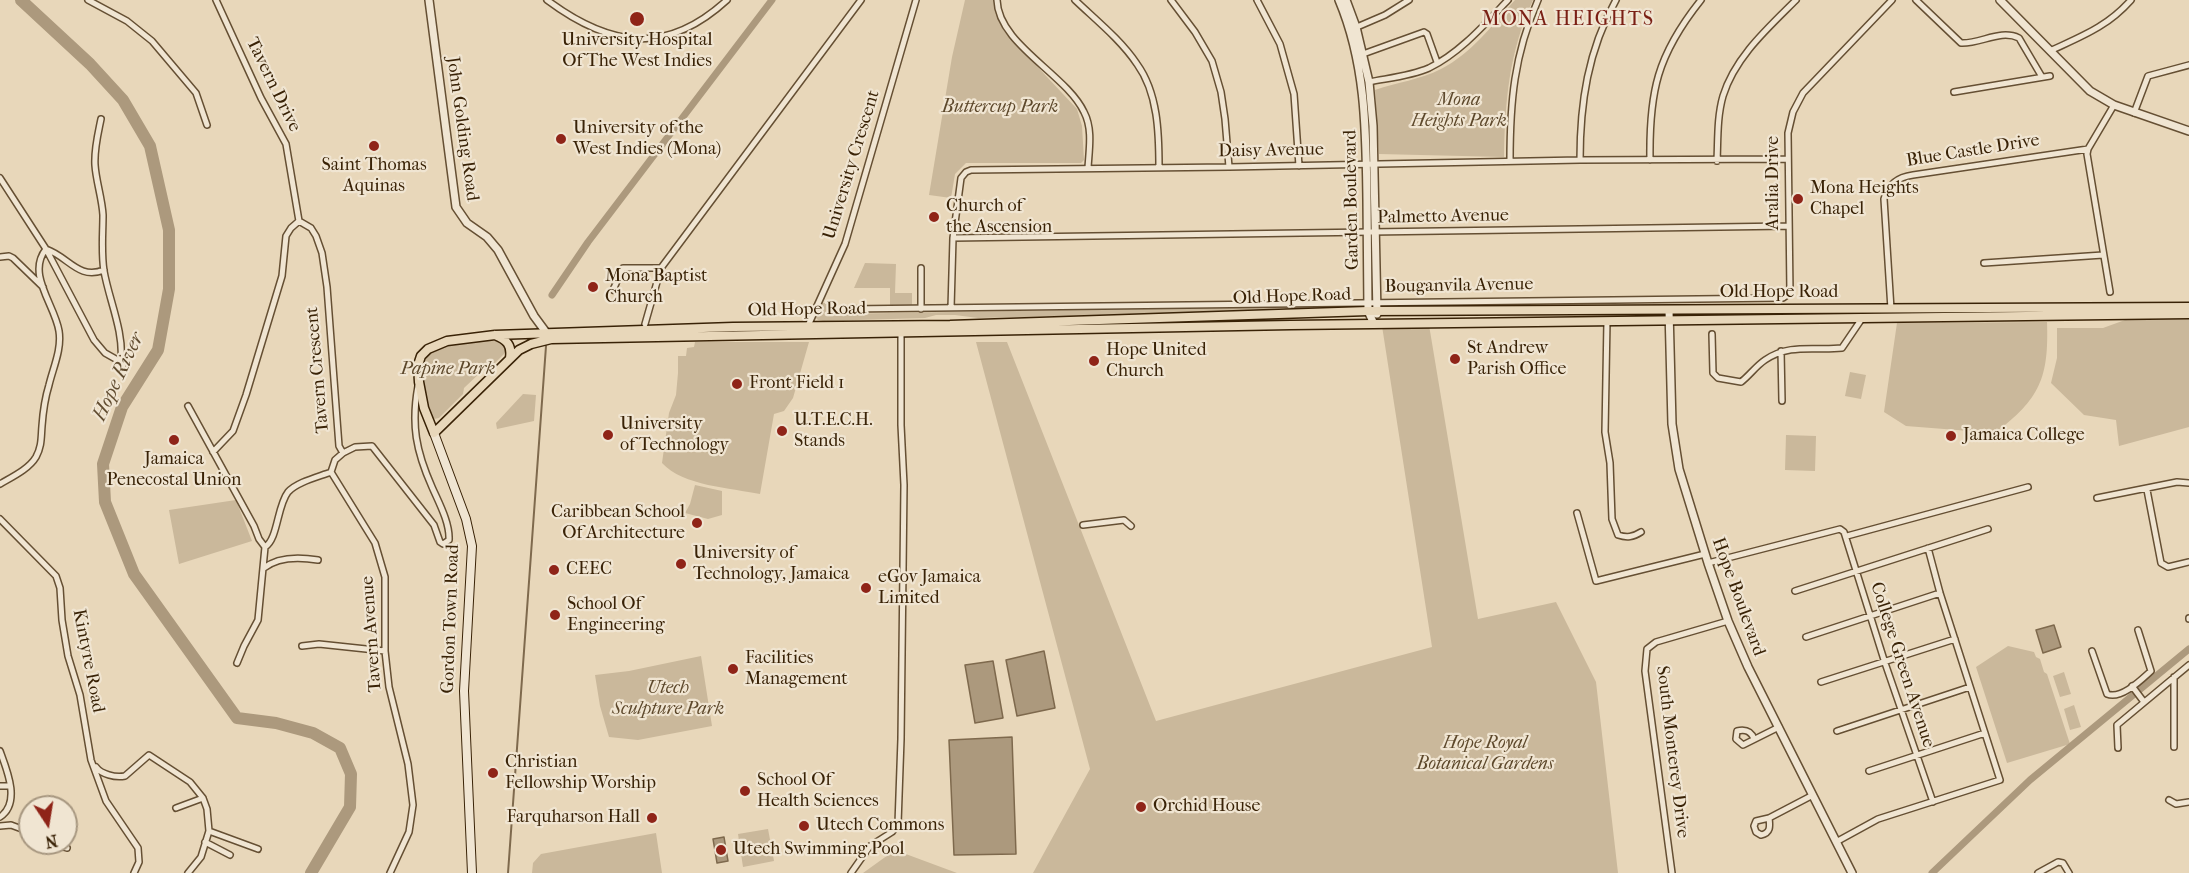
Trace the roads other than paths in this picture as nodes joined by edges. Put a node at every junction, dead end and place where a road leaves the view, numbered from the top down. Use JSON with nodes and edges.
{"nodes":[{"id":1,"x":88,"y":0,"type":"edge"},
{"id":2,"x":216,"y":0,"type":"edge"},
{"id":3,"x":429,"y":0,"type":"edge"},
{"id":4,"x":547,"y":0,"type":"edge"},
{"id":5,"x":727,"y":0,"type":"edge"},
{"id":6,"x":861,"y":0,"type":"edge"},
{"id":7,"x":916,"y":0,"type":"edge"},
{"id":8,"x":997,"y":0,"type":"edge"},
{"id":9,"x":1075,"y":0,"type":"edge"},
{"id":10,"x":1171,"y":0,"type":"edge"},
{"id":11,"x":1257,"y":0,"type":"edge"},
{"id":12,"x":1339,"y":0,"type":"edge"},
{"id":13,"x":1346,"y":0,"type":"edge"},
{"id":14,"x":1409,"y":0,"type":"edge"},
{"id":15,"x":1508,"y":0,"type":"edge"},
{"id":16,"x":1538,"y":0,"type":"edge"},
{"id":17,"x":1616,"y":0,"type":"edge"},
{"id":18,"x":1701,"y":0,"type":"edge"},
{"id":19,"x":1796,"y":0,"type":"edge"},
{"id":20,"x":1891,"y":0,"type":"edge"},
{"id":21,"x":1916,"y":0,"type":"edge"},
{"id":22,"x":2000,"y":0,"type":"edge"},
{"id":23,"x":2131,"y":0,"type":"edge"},
{"id":24,"x":1353,"y":28,"type":"junction"},
{"id":25,"x":2050,"y":51,"type":"junction"},
{"id":26,"x":1364,"y":54,"type":"junction"},
{"id":27,"x":1437,"y":62,"type":"junction"},
{"id":28,"x":2189,"y":65,"type":"edge"},
{"id":29,"x":2050,"y":76,"type":"dead end"},
{"id":30,"x":2042,"y":77,"type":"junction"},
{"id":31,"x":1370,"y":82,"type":"junction"},
{"id":32,"x":1954,"y":92,"type":"dead end"},
{"id":33,"x":2115,"y":105,"type":"junction"},
{"id":34,"x":2134,"y":113,"type":"junction"},
{"id":35,"x":101,"y":119,"type":"dead end"},
{"id":36,"x":207,"y":124,"type":"dead end"},
{"id":37,"x":2189,"y":131,"type":"edge"},
{"id":38,"x":2088,"y":149,"type":"junction"},
{"id":39,"x":1788,"y":159,"type":"junction"},
{"id":40,"x":1580,"y":160,"type":"junction"},
{"id":41,"x":1650,"y":160,"type":"junction"},
{"id":42,"x":1717,"y":160,"type":"junction"},
{"id":43,"x":1510,"y":161,"type":"junction"},
{"id":44,"x":1370,"y":164,"type":"junction"},
{"id":45,"x":1299,"y":166,"type":"junction"},
{"id":46,"x":1228,"y":167,"type":"junction"},
{"id":47,"x":1088,"y":168,"type":"junction"},
{"id":48,"x":1159,"y":168,"type":"junction"},
{"id":49,"x":0,"y":178,"type":"edge"},
{"id":50,"x":299,"y":221,"type":"junction"},
{"id":51,"x":1789,"y":226,"type":"junction"},
{"id":52,"x":1371,"y":233,"type":"junction"},
{"id":53,"x":953,"y":238,"type":"junction"},
{"id":54,"x":46,"y":249,"type":"junction"},
{"id":55,"x":2103,"y":255,"type":"junction"},
{"id":56,"x":0,"y":257,"type":"edge"},
{"id":57,"x":1984,"y":263,"type":"dead end"},
{"id":58,"x":661,"y":268,"type":"junction"},
{"id":59,"x":921,"y":268,"type":"dead end"},
{"id":60,"x":104,"y":270,"type":"junction"},
{"id":61,"x":43,"y":288,"type":"junction"},
{"id":62,"x":613,"y":290,"type":"dead end"},
{"id":63,"x":2110,"y":292,"type":"dead end"},
{"id":64,"x":1788,"y":296,"type":"joint"},
{"id":65,"x":1368,"y":307,"type":"junction"},
{"id":66,"x":1378,"y":307,"type":"junction"},
{"id":67,"x":2189,"y":307,"type":"edge"},
{"id":68,"x":848,"y":309,"type":"dead end"},
{"id":69,"x":921,"y":309,"type":"junction"},
{"id":70,"x":951,"y":309,"type":"junction"},
{"id":71,"x":1669,"y":310,"type":"junction"},
{"id":72,"x":1891,"y":313,"type":"junction"},
{"id":73,"x":2189,"y":314,"type":"edge"},
{"id":74,"x":1863,"y":317,"type":"junction"},
{"id":75,"x":1670,"y":320,"type":"junction"},
{"id":76,"x":1607,"y":321,"type":"junction"},
{"id":77,"x":645,"y":324,"type":"dead end"},
{"id":78,"x":1374,"y":324,"type":"junction"},
{"id":79,"x":808,"y":326,"type":"junction"},
{"id":80,"x":901,"y":329,"type":"junction"},
{"id":81,"x":1713,"y":334,"type":"dead end"},
{"id":82,"x":495,"y":335,"type":"junction"},
{"id":83,"x":806,"y":335,"type":"junction"},
{"id":84,"x":548,"y":336,"type":"junction"},
{"id":85,"x":1780,"y":351,"type":"junction"},
{"id":86,"x":510,"y":358,"type":"junction"},
{"id":87,"x":418,"y":378,"type":"junction"},
{"id":88,"x":1782,"y":401,"type":"dead end"},
{"id":89,"x":188,"y":406,"type":"dead end"},
{"id":90,"x":434,"y":433,"type":"junction"},
{"id":91,"x":213,"y":452,"type":"junction"},
{"id":92,"x":343,"y":453,"type":"junction"},
{"id":93,"x":331,"y":472,"type":"junction"},
{"id":94,"x":2189,"y":483,"type":"edge"},
{"id":95,"x":0,"y":484,"type":"edge"},
{"id":96,"x":2028,"y":488,"type":"dead end"},
{"id":97,"x":2147,"y":490,"type":"junction"},
{"id":98,"x":2097,"y":498,"type":"dead end"},
{"id":99,"x":1577,"y":513,"type":"dead end"},
{"id":100,"x":0,"y":519,"type":"edge"},
{"id":101,"x":1083,"y":525,"type":"dead end"},
{"id":102,"x":1131,"y":526,"type":"dead end"},
{"id":103,"x":1988,"y":529,"type":"dead end"},
{"id":104,"x":1641,"y":532,"type":"dead end"},
{"id":105,"x":1847,"y":536,"type":"junction"},
{"id":106,"x":265,"y":547,"type":"junction"},
{"id":107,"x":1928,"y":548,"type":"junction"},
{"id":108,"x":1705,"y":554,"type":"junction"},
{"id":109,"x":318,"y":560,"type":"dead end"},
{"id":110,"x":2189,"y":562,"type":"edge"},
{"id":111,"x":1708,"y":563,"type":"junction"},
{"id":112,"x":264,"y":568,"type":"junction"},
{"id":113,"x":1855,"y":571,"type":"junction"},
{"id":114,"x":1795,"y":591,"type":"dead end"},
{"id":115,"x":1940,"y":593,"type":"junction"},
{"id":116,"x":1870,"y":616,"type":"junction"},
{"id":117,"x":1728,"y":621,"type":"junction"},
{"id":118,"x":2138,"y":630,"type":"dead end"},
{"id":119,"x":1806,"y":637,"type":"dead end"},
{"id":120,"x":1955,"y":639,"type":"junction"},
{"id":121,"x":302,"y":646,"type":"dead end"},
{"id":122,"x":385,"y":651,"type":"junction"},
{"id":123,"x":2092,"y":651,"type":"dead end"},
{"id":124,"x":237,"y":663,"type":"dead end"},
{"id":125,"x":1885,"y":663,"type":"junction"},
{"id":126,"x":2189,"y":664,"type":"edge"},
{"id":127,"x":2174,"y":677,"type":"junction"},
{"id":128,"x":1821,"y":682,"type":"dead end"},
{"id":129,"x":2132,"y":686,"type":"junction"},
{"id":130,"x":1970,"y":687,"type":"junction"},
{"id":131,"x":2144,"y":702,"type":"junction"},
{"id":132,"x":1902,"y":711,"type":"junction"},
{"id":133,"x":1779,"y":727,"type":"junction"},
{"id":134,"x":1837,"y":730,"type":"dead end"},
{"id":135,"x":1985,"y":733,"type":"junction"},
{"id":136,"x":1754,"y":739,"type":"dead end"},
{"id":137,"x":2174,"y":747,"type":"dead end"},
{"id":138,"x":2118,"y":748,"type":"dead end"},
{"id":139,"x":0,"y":751,"type":"edge"},
{"id":140,"x":1916,"y":756,"type":"junction"},
{"id":141,"x":91,"y":760,"type":"junction"},
{"id":142,"x":1869,"y":771,"type":"dead end"},
{"id":143,"x":0,"y":786,"type":"edge"},
{"id":144,"x":10,"y":786,"type":"junction"},
{"id":145,"x":1813,"y":795,"type":"junction"},
{"id":146,"x":203,"y":798,"type":"junction"},
{"id":147,"x":2169,"y":800,"type":"dead end"},
{"id":148,"x":1933,"y":802,"type":"junction"},
{"id":149,"x":2189,"y":802,"type":"edge"},
{"id":150,"x":176,"y":808,"type":"dead end"},
{"id":151,"x":0,"y":817,"type":"edge"},
{"id":152,"x":1768,"y":818,"type":"dead end"},
{"id":153,"x":0,"y":826,"type":"edge"},
{"id":154,"x":18,"y":828,"type":"edge"},
{"id":155,"x":209,"y":831,"type":"junction"},
{"id":156,"x":205,"y":842,"type":"junction"},
{"id":157,"x":1836,"y":842,"type":"junction"},
{"id":158,"x":258,"y":849,"type":"dead end"},
{"id":159,"x":230,"y":855,"type":"dead end"},
{"id":160,"x":134,"y":873,"type":"edge"},
{"id":161,"x":188,"y":873,"type":"edge"},
{"id":162,"x":390,"y":873,"type":"edge"},
{"id":163,"x":472,"y":873,"type":"edge"},
{"id":164,"x":851,"y":873,"type":"edge"},
{"id":165,"x":1672,"y":873,"type":"edge"},
{"id":166,"x":1852,"y":873,"type":"edge"},
{"id":167,"x":2038,"y":873,"type":"edge"},
{"id":168,"x":2069,"y":873,"type":"edge"}],
"edges":[{"from":1,"to":36,"type":"street"},
{"from":2,"to":50,"type":"street","name":"Tavern Drive"},
{"from":3,"to":84,"type":"street","name":"John Golding Road"},
{"from":4,"to":5,"type":"street"},
{"from":6,"to":58,"type":"street"},
{"from":7,"to":79,"type":"street","name":"University Crescent"},
{"from":8,"to":47,"type":"street"},
{"from":9,"to":48,"type":"street"},
{"from":10,"to":46,"type":"street"},
{"from":11,"to":45,"type":"street"},
{"from":12,"to":24,"type":"street","name":"Garden Boulevard"},
{"from":13,"to":24,"type":"street","name":"Garden Boulevard"},
{"from":14,"to":24,"type":"street"},
{"from":15,"to":27,"type":"street"},
{"from":16,"to":43,"type":"street"},
{"from":17,"to":40,"type":"street"},
{"from":18,"to":41,"type":"street"},
{"from":19,"to":42,"type":"street"},
{"from":20,"to":39,"type":"street","name":"Aralia Drive"},
{"from":21,"to":30,"type":"street"},
{"from":22,"to":25,"type":"street"},
{"from":23,"to":25,"type":"street"},
{"from":24,"to":26,"type":"street","name":"Garden Boulevard"},
{"from":24,"to":44,"type":"street","name":"Garden Boulevard"},
{"from":25,"to":33,"type":"street"},
{"from":26,"to":27,"type":"street"},
{"from":26,"to":31,"type":"street","name":"Garden Boulevard"},
{"from":27,"to":31,"type":"street"},
{"from":28,"to":34,"type":"street"},
{"from":29,"to":30,"type":"street"},
{"from":30,"to":32,"type":"street"},
{"from":31,"to":44,"type":"street","name":"Garden Boulevard"},
{"from":33,"to":34,"type":"street"},
{"from":33,"to":38,"type":"street"},
{"from":34,"to":37,"type":"street"},
{"from":35,"to":60,"type":"street"},
{"from":38,"to":55,"type":"street"},
{"from":38,"to":72,"type":"street","name":"Blue Castle Drive"},
{"from":39,"to":42,"type":"street","name":"Daisy Avenue"},
{"from":39,"to":51,"type":"street","name":"Aralia Drive"},
{"from":40,"to":41,"type":"street","name":"Daisy Avenue"},
{"from":40,"to":43,"type":"street","name":"Daisy Avenue"},
{"from":41,"to":42,"type":"street","name":"Daisy Avenue"},
{"from":43,"to":44,"type":"street","name":"Daisy Avenue"},
{"from":44,"to":45,"type":"street","name":"Daisy Avenue"},
{"from":44,"to":52,"type":"street","name":"Garden Boulevard"},
{"from":45,"to":46,"type":"street","name":"Daisy Avenue"},
{"from":46,"to":48,"type":"street","name":"Daisy Avenue"},
{"from":47,"to":48,"type":"street","name":"Daisy Avenue"},
{"from":47,"to":53,"type":"street","name":"Daisy Avenue"},
{"from":49,"to":54,"type":"street"},
{"from":50,"to":91,"type":"street"},
{"from":50,"to":92,"type":"street","name":"Tavern Crescent"},
{"from":51,"to":52,"type":"street","name":"Palmetto Avenue"},
{"from":51,"to":64,"type":"street","name":"Aralia Drive"},
{"from":52,"to":53,"type":"street","name":"Palmetto Avenue"},
{"from":52,"to":65,"type":"street","name":"Garden Boulevard"},
{"from":52,"to":66,"type":"street","name":"Garden Boulevard"},
{"from":53,"to":70,"type":"street","name":"Daisy Avenue"},
{"from":54,"to":60,"type":"street"},
{"from":54,"to":60,"type":"street"},
{"from":54,"to":61,"type":"street"},
{"from":55,"to":57,"type":"street"},
{"from":55,"to":63,"type":"street"},
{"from":56,"to":61,"type":"street"},
{"from":58,"to":62,"type":"street"},
{"from":58,"to":77,"type":"street"},
{"from":59,"to":69,"type":"street"},
{"from":61,"to":95,"type":"street"},
{"from":64,"to":66,"type":"street","name":"Bouganvila Avenue"},
{"from":65,"to":66,"type":"main road","name":"Old Hope Road"},
{"from":65,"to":70,"type":"street","name":"Bouganvila Avenue"},
{"from":65,"to":78,"type":"street","name":"Garden Boulevard"},
{"from":65,"to":80,"type":"main road","name":"Old Hope Road"},
{"from":66,"to":71,"type":"main road","name":"Old Hope Road"},
{"from":66,"to":78,"type":"street","name":"Garden Boulevard"},
{"from":67,"to":72,"type":"main road","name":"Old Hope Road"},
{"from":68,"to":69,"type":"street","name":"Bouganvila Avenue"},
{"from":69,"to":70,"type":"street","name":"Bouganvila Avenue"},
{"from":71,"to":72,"type":"main road","name":"Old Hope Road"},
{"from":71,"to":75,"type":"street","name":"Hope Boulevard"},
{"from":72,"to":73,"type":"main road","name":"Old Hope Road"},
{"from":72,"to":74,"type":"main road","name":"Old Hope Road"},
{"from":74,"to":75,"type":"main road","name":"Old Hope Road"},
{"from":74,"to":85,"type":"street"},
{"from":75,"to":76,"type":"main road","name":"Old Hope Road"},
{"from":75,"to":108,"type":"street","name":"Hope Boulevard"},
{"from":76,"to":78,"type":"main road","name":"Old Hope Road"},
{"from":76,"to":104,"type":"street"},
{"from":78,"to":80,"type":"main road","name":"Old Hope Road"},
{"from":79,"to":80,"type":"main road","name":"Old Hope Road"},
{"from":79,"to":83,"type":"street","name":"University Crescent"},
{"from":79,"to":84,"type":"main road","name":"Old Hope Road"},
{"from":80,"to":83,"type":"main road","name":"Old Hope Road"},
{"from":80,"to":164,"type":"street"},
{"from":81,"to":85,"type":"street"},
{"from":82,"to":84,"type":"main road","name":"Old Hope Road"},
{"from":82,"to":86,"type":"main road"},
{"from":82,"to":87,"type":"main road","name":"Old Hope Road"},
{"from":83,"to":84,"type":"main road","name":"Old Hope Road"},
{"from":84,"to":86,"type":"main road","name":"Old Hope Road"},
{"from":85,"to":88,"type":"street"},
{"from":86,"to":90,"type":"main road","name":"Old Hope Road"},
{"from":87,"to":90,"type":"main road","name":"Gordon Town Road"},
{"from":87,"to":92,"type":"street","name":"Tavern Crescent"},
{"from":89,"to":91,"type":"street"},
{"from":90,"to":163,"type":"main road","name":"Gordon Town Road"},
{"from":91,"to":106,"type":"street"},
{"from":92,"to":93,"type":"street"},
{"from":93,"to":106,"type":"street"},
{"from":93,"to":122,"type":"street","name":"Tavern Avenue"},
{"from":94,"to":97,"type":"street"},
{"from":96,"to":105,"type":"street"},
{"from":97,"to":98,"type":"street"},
{"from":97,"to":110,"type":"street"},
{"from":99,"to":108,"type":"street"},
{"from":100,"to":141,"type":"street","name":"Kintyre Road"},
{"from":101,"to":102,"type":"street"},
{"from":103,"to":107,"type":"street"},
{"from":105,"to":111,"type":"street"},
{"from":105,"to":113,"type":"street","name":"College Green Avenue"},
{"from":106,"to":112,"type":"street"},
{"from":107,"to":113,"type":"street"},
{"from":107,"to":115,"type":"street"},
{"from":108,"to":111,"type":"street","name":"Hope Boulevard"},
{"from":109,"to":112,"type":"street"},
{"from":111,"to":117,"type":"street","name":"Hope Boulevard"},
{"from":112,"to":124,"type":"street"},
{"from":113,"to":114,"type":"street"},
{"from":113,"to":116,"type":"street","name":"College Green Avenue"},
{"from":115,"to":116,"type":"street"},
{"from":115,"to":120,"type":"street"},
{"from":116,"to":119,"type":"street"},
{"from":116,"to":125,"type":"street","name":"College Green Avenue"},
{"from":117,"to":133,"type":"street","name":"Hope Boulevard"},
{"from":117,"to":165,"type":"street","name":"South Monterey Drive"},
{"from":118,"to":129,"type":"street"},
{"from":120,"to":125,"type":"street"},
{"from":120,"to":130,"type":"street"},
{"from":121,"to":122,"type":"street"},
{"from":122,"to":162,"type":"street","name":"Tavern Avenue"},
{"from":123,"to":129,"type":"street"},
{"from":125,"to":128,"type":"street"},
{"from":125,"to":132,"type":"street","name":"College Green Avenue"},
{"from":126,"to":127,"type":"street"},
{"from":127,"to":131,"type":"street"},
{"from":127,"to":137,"type":"street"},
{"from":129,"to":131,"type":"street"},
{"from":130,"to":132,"type":"street"},
{"from":130,"to":135,"type":"street"},
{"from":131,"to":138,"type":"street"},
{"from":132,"to":134,"type":"street"},
{"from":132,"to":140,"type":"street","name":"College Green Avenue"},
{"from":133,"to":136,"type":"street"},
{"from":133,"to":145,"type":"street","name":"Hope Boulevard"},
{"from":135,"to":140,"type":"street"},
{"from":135,"to":148,"type":"street"},
{"from":139,"to":144,"type":"street"},
{"from":140,"to":142,"type":"street"},
{"from":140,"to":148,"type":"street","name":"College Green Avenue"},
{"from":141,"to":146,"type":"street"},
{"from":141,"to":160,"type":"street","name":"Kintyre Road"},
{"from":143,"to":144,"type":"street"},
{"from":144,"to":151,"type":"street"},
{"from":145,"to":152,"type":"street"},
{"from":145,"to":157,"type":"street","name":"Hope Boulevard"},
{"from":146,"to":150,"type":"street"},
{"from":146,"to":155,"type":"street"},
{"from":147,"to":149,"type":"street"},
{"from":148,"to":157,"type":"street"},
{"from":153,"to":154,"type":"street"},
{"from":155,"to":156,"type":"street"},
{"from":155,"to":158,"type":"street"},
{"from":156,"to":159,"type":"street"},
{"from":156,"to":161,"type":"street"},
{"from":157,"to":166,"type":"street","name":"Hope Boulevard"},
{"from":167,"to":168,"type":"street"}]}
